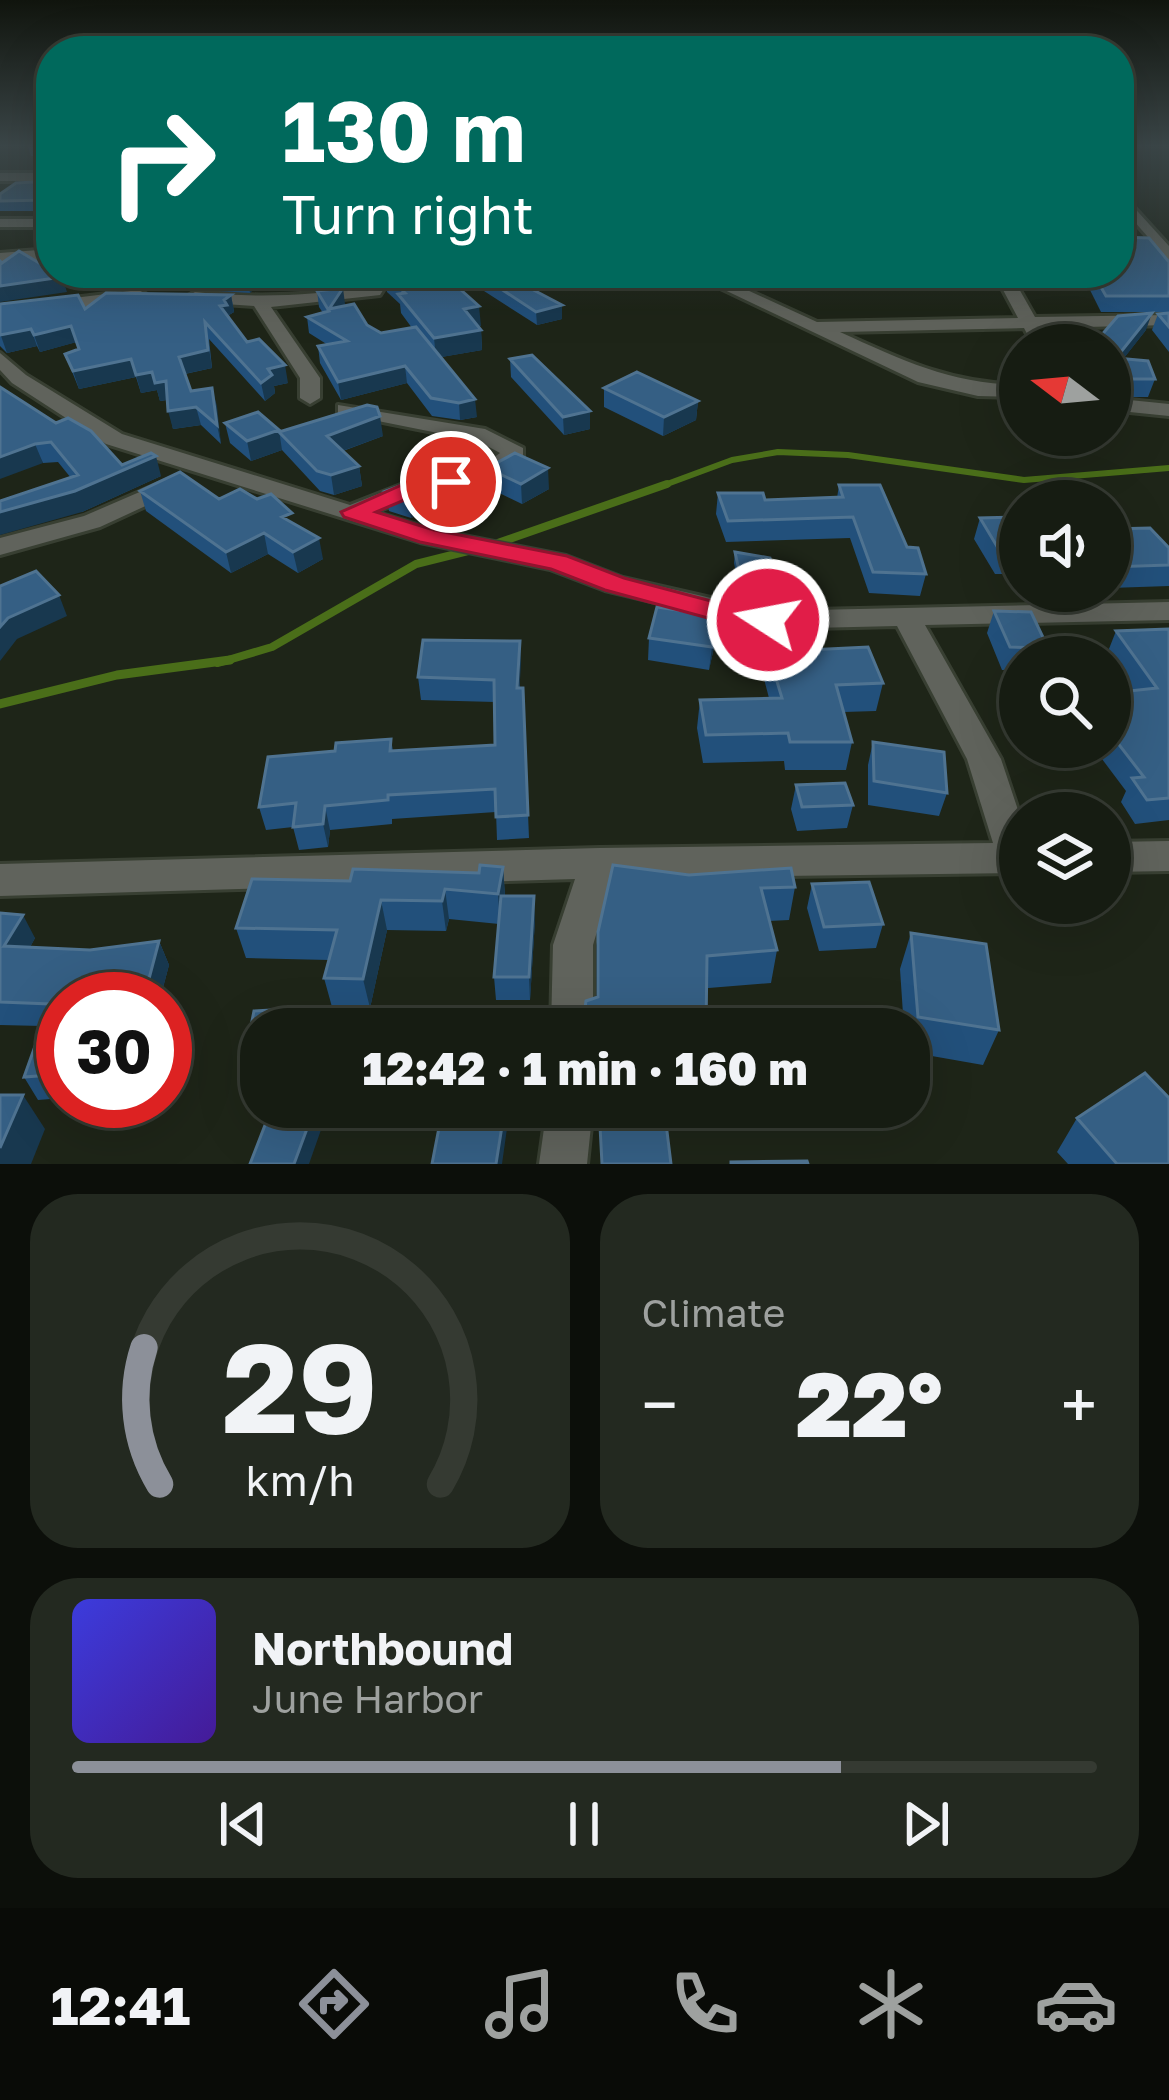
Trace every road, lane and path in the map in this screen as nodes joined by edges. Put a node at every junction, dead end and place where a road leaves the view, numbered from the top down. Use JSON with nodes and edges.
{"nodes":[{"id":1,"x":1134,"y":213,"type":"edge"},
{"id":2,"x":0,"y":223,"type":"edge"},
{"id":3,"x":36,"y":223,"type":"edge"},
{"id":4,"x":36,"y":255,"type":"edge"},
{"id":5,"x":1169,"y":256,"type":"edge"},
{"id":6,"x":0,"y":258,"type":"edge"},
{"id":7,"x":112,"y":288,"type":"edge"},
{"id":8,"x":376,"y":288,"type":"edge"},
{"id":9,"x":730,"y":288,"type":"edge"},
{"id":10,"x":1010,"y":288,"type":"edge"},
{"id":11,"x":156,"y":295,"type":"edge"},
{"id":12,"x":178,"y":295,"type":"edge"},
{"id":13,"x":99,"y":297,"type":"junction"},
{"id":14,"x":261,"y":304,"type":"junction"},
{"id":15,"x":0,"y":312,"type":"edge"},
{"id":16,"x":1169,"y":320,"type":"edge"},
{"id":17,"x":1029,"y":324,"type":"edge"},
{"id":18,"x":1076,"y":324,"type":"edge"},
{"id":19,"x":999,"y":326,"type":"edge"},
{"id":20,"x":817,"y":327,"type":"junction"},
{"id":21,"x":6,"y":374,"type":"edge"},
{"id":22,"x":999,"y":390,"type":"edge"},
{"id":23,"x":310,"y":398,"type":"dead end"},
{"id":24,"x":1131,"y":406,"type":"edge"},
{"id":25,"x":345,"y":409,"type":"edge"},
{"id":26,"x":1169,"y":410,"type":"edge"},
{"id":27,"x":208,"y":468,"type":"junction"},
{"id":28,"x":353,"y":512,"type":"junction"},
{"id":29,"x":0,"y":547,"type":"edge"},
{"id":30,"x":1169,"y":611,"type":"edge"},
{"id":31,"x":905,"y":614,"type":"junction"},
{"id":32,"x":999,"y":804,"type":"edge"},
{"id":33,"x":1169,"y":856,"type":"edge"},
{"id":34,"x":1131,"y":857,"type":"edge"},
{"id":35,"x":999,"y":858,"type":"edge"},
{"id":36,"x":599,"y":863,"type":"junction"},
{"id":37,"x":0,"y":880,"type":"edge"},
{"id":38,"x":572,"y":1008,"type":"edge"},
{"id":39,"x":567,"y":1128,"type":"edge"},
{"id":40,"x":562,"y":1164,"type":"edge"}],
"edges":[{"from":1,"to":5,"type":"street"},
{"from":2,"to":3,"type":"street"},
{"from":4,"to":6,"type":"street"},
{"from":7,"to":13,"type":"street"},
{"from":8,"to":14,"type":"street"},
{"from":9,"to":20,"type":"street"},
{"from":10,"to":17,"type":"street"},
{"from":11,"to":13,"type":"street"},
{"from":12,"to":14,"type":"street"},
{"from":13,"to":15,"type":"street"},
{"from":14,"to":23,"type":"street"},
{"from":16,"to":18,"type":"street"},
{"from":19,"to":20,"type":"street"},
{"from":20,"to":22,"type":"street"},
{"from":21,"to":27,"type":"street"},
{"from":24,"to":26,"type":"street"},
{"from":25,"to":28,"type":"street"},
{"from":27,"to":28,"type":"street"},
{"from":27,"to":29,"type":"street"},
{"from":28,"to":31,"type":"street"},
{"from":30,"to":31,"type":"street"},
{"from":31,"to":32,"type":"street"},
{"from":33,"to":34,"type":"street"},
{"from":35,"to":36,"type":"street"},
{"from":36,"to":37,"type":"street"},
{"from":36,"to":38,"type":"street"},
{"from":39,"to":40,"type":"street"}]}
